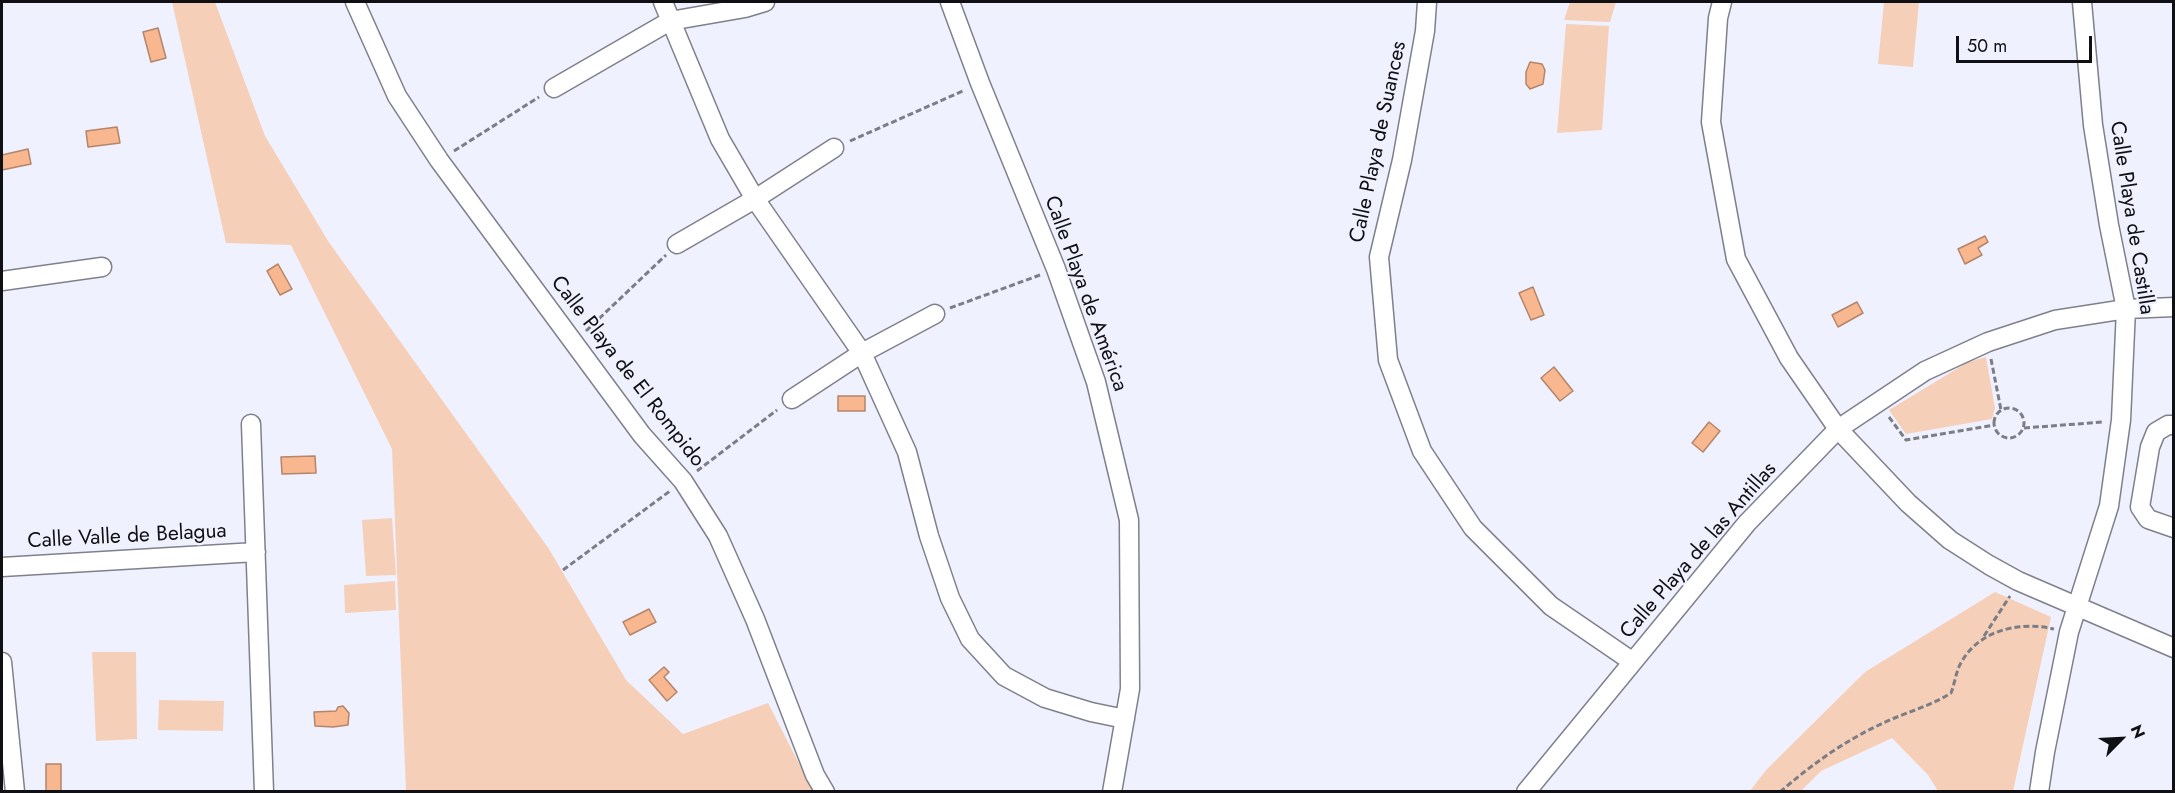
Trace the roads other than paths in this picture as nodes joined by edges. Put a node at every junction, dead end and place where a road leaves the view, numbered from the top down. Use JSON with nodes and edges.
{"nodes":[{"id":1,"x":355,"y":2,"type":"edge"},
{"id":2,"x":663,"y":2,"type":"edge"},
{"id":3,"x":765,"y":2,"type":"edge"},
{"id":4,"x":950,"y":2,"type":"edge"},
{"id":5,"x":1427,"y":2,"type":"edge"},
{"id":6,"x":1722,"y":2,"type":"edge"},
{"id":7,"x":2082,"y":2,"type":"edge"},
{"id":8,"x":670,"y":21,"type":"junction"},
{"id":9,"x":554,"y":88,"type":"road end"},
{"id":10,"x":834,"y":148,"type":"road end"},
{"id":11,"x":755,"y":199,"type":"junction"},
{"id":12,"x":677,"y":244,"type":"road end"},
{"id":13,"x":102,"y":267,"type":"dead end"},
{"id":14,"x":2,"y":281,"type":"edge"},
{"id":15,"x":2174,"y":307,"type":"edge"},
{"id":16,"x":2126,"y":309,"type":"junction"},
{"id":17,"x":934,"y":314,"type":"road end"},
{"id":18,"x":862,"y":353,"type":"junction"},
{"id":19,"x":792,"y":399,"type":"dead end"},
{"id":20,"x":251,"y":424,"type":"dead end"},
{"id":21,"x":2174,"y":425,"type":"edge"},
{"id":22,"x":1838,"y":429,"type":"junction"},
{"id":23,"x":2117,"y":460,"type":"junction"},
{"id":24,"x":2147,"y":463,"type":"junction"},
{"id":25,"x":2174,"y":528,"type":"edge"},
{"id":26,"x":256,"y":552,"type":"junction"},
{"id":27,"x":2,"y":567,"type":"edge"},
{"id":28,"x":2077,"y":607,"type":"junction"},
{"id":29,"x":2174,"y":648,"type":"edge"},
{"id":30,"x":2,"y":662,"type":"edge"},
{"id":31,"x":1633,"y":662,"type":"junction"},
{"id":32,"x":1125,"y":719,"type":"junction"},
{"id":33,"x":15,"y":792,"type":"edge"},
{"id":34,"x":264,"y":792,"type":"edge"},
{"id":35,"x":825,"y":792,"type":"edge"},
{"id":36,"x":1112,"y":792,"type":"edge"},
{"id":37,"x":1526,"y":792,"type":"edge"},
{"id":38,"x":2039,"y":792,"type":"edge"}],
"edges":[{"from":1,"to":35,"type":"street","name":"Calle Playa de El Rompido"},
{"from":2,"to":8,"type":"street"},
{"from":3,"to":8,"type":"street"},
{"from":4,"to":32,"type":"street","name":"Calle Playa de América"},
{"from":5,"to":31,"type":"street","name":"Calle Playa de Suances"},
{"from":6,"to":22,"type":"street"},
{"from":7,"to":16,"type":"street","name":"Calle Playa de Castilla"},
{"from":8,"to":9,"type":"street"},
{"from":8,"to":11,"type":"street"},
{"from":10,"to":11,"type":"street"},
{"from":11,"to":12,"type":"street"},
{"from":11,"to":18,"type":"street"},
{"from":13,"to":14,"type":"street"},
{"from":15,"to":16,"type":"street","name":"Calle Playa de las Antillas"},
{"from":16,"to":22,"type":"street","name":"Calle Playa de las Antillas"},
{"from":16,"to":23,"type":"street","name":"Calle Playa de Castilla"},
{"from":17,"to":18,"type":"street"},
{"from":18,"to":19,"type":"street"},
{"from":18,"to":32,"type":"street"},
{"from":20,"to":26,"type":"street","name":"Calle Valle de Belagua"},
{"from":21,"to":24,"type":"street"},
{"from":22,"to":28,"type":"street"},
{"from":22,"to":31,"type":"street","name":"Calle Playa de las Antillas"},
{"from":23,"to":24,"type":"street"},
{"from":23,"to":28,"type":"street","name":"Calle Playa de Castilla"},
{"from":24,"to":25,"type":"street"},
{"from":26,"to":27,"type":"street","name":"Calle Valle de Belagua"},
{"from":26,"to":34,"type":"street","name":"Calle Valle de Belagua"},
{"from":28,"to":29,"type":"street"},
{"from":28,"to":38,"type":"street","name":"Calle Playa de Castilla"},
{"from":30,"to":33,"type":"street"},
{"from":31,"to":37,"type":"street","name":"Calle Playa de las Antillas"},
{"from":32,"to":36,"type":"street","name":"Calle Playa de América"}]}
